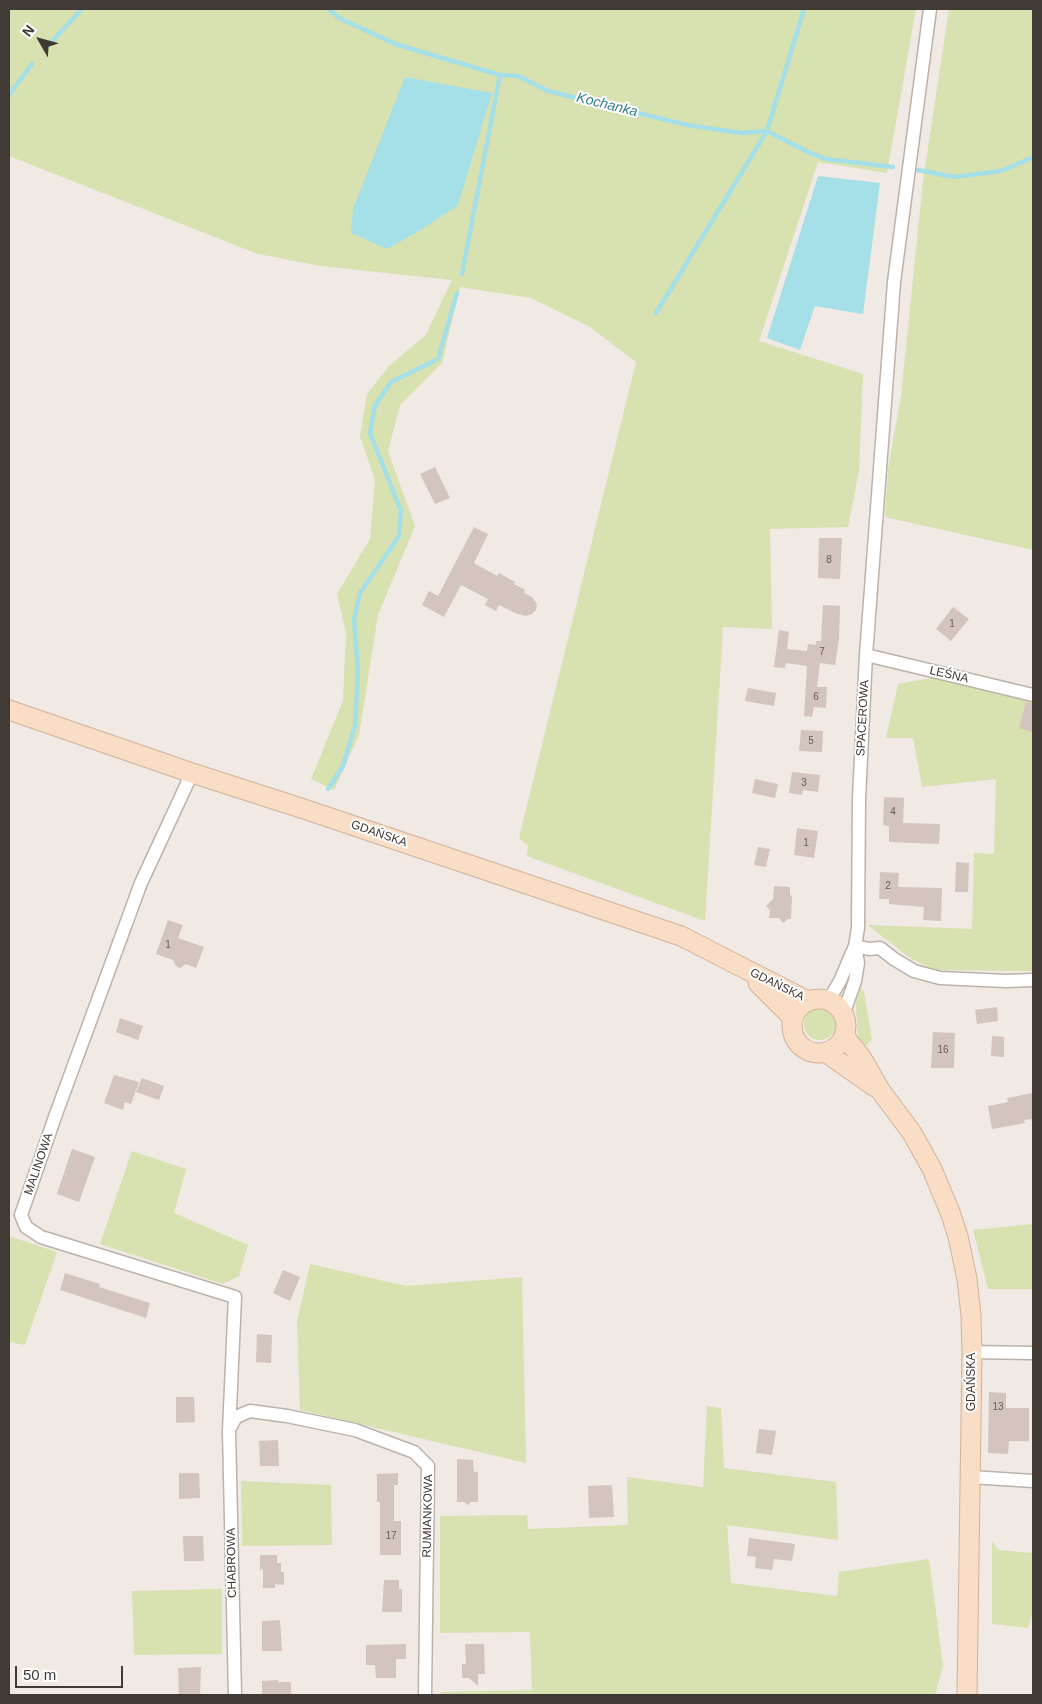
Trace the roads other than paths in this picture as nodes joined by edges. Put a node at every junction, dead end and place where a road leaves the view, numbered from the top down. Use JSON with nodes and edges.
{"nodes":[{"id":1,"x":930,"y":9,"type":"edge"},
{"id":2,"x":866,"y":655,"type":"junction"},
{"id":3,"x":1033,"y":695,"type":"edge"},
{"id":4,"x":9,"y":710,"type":"edge"},
{"id":5,"x":192,"y":773,"type":"junction"},
{"id":6,"x":855,"y":946,"type":"junction"},
{"id":7,"x":745,"y":969,"type":"junction"},
{"id":8,"x":1033,"y":980,"type":"edge"},
{"id":9,"x":808,"y":1001,"type":"junction"},
{"id":10,"x":828,"y":1001,"type":"junction"},
{"id":11,"x":843,"y":1015,"type":"junction"},
{"id":12,"x":793,"y":1018,"type":"junction"},
{"id":13,"x":844,"y":1036,"type":"junction"},
{"id":14,"x":825,"y":1052,"type":"junction"},
{"id":15,"x":880,"y":1090,"type":"junction"},
{"id":16,"x":972,"y":1352,"type":"junction"},
{"id":17,"x":1033,"y":1353,"type":"edge"},
{"id":18,"x":229,"y":1431,"type":"junction"},
{"id":19,"x":971,"y":1477,"type":"junction"},
{"id":20,"x":1033,"y":1481,"type":"edge"},
{"id":21,"x":235,"y":1695,"type":"edge"},
{"id":22,"x":425,"y":1695,"type":"edge"},
{"id":23,"x":967,"y":1695,"type":"edge"}],
"edges":[{"from":1,"to":2,"type":"street","name":"SPACEROWA"},
{"from":2,"to":3,"type":"street","name":"LEŚNA"},
{"from":2,"to":6,"type":"street","name":"SPACEROWA"},
{"from":4,"to":5,"type":"main road","name":"GDAŃSKA"},
{"from":5,"to":7,"type":"main road","name":"GDAŃSKA"},
{"from":5,"to":18,"type":"street","name":"MALINOWA"},
{"from":6,"to":8,"type":"street"},
{"from":6,"to":10,"type":"street","name":"SPACEROWA"},
{"from":6,"to":11,"type":"street","name":"SPACEROWA"},
{"from":7,"to":9,"type":"main road","name":"GDAŃSKA"},
{"from":7,"to":12,"type":"main road","name":"GDAŃSKA"},
{"from":9,"to":10,"type":"main road"},
{"from":9,"to":12,"type":"main road"},
{"from":10,"to":11,"type":"main road"},
{"from":11,"to":13,"type":"main road"},
{"from":12,"to":14,"type":"main road"},
{"from":13,"to":14,"type":"main road"},
{"from":13,"to":15,"type":"main road","name":"GDAŃSKA"},
{"from":14,"to":15,"type":"main road","name":"GDAŃSKA"},
{"from":15,"to":16,"type":"main road","name":"GDAŃSKA"},
{"from":16,"to":17,"type":"street"},
{"from":16,"to":19,"type":"main road","name":"GDAŃSKA"},
{"from":18,"to":21,"type":"street","name":"CHABROWA"},
{"from":18,"to":22,"type":"street","name":"RUMIANKOWA"},
{"from":19,"to":20,"type":"street"},
{"from":19,"to":23,"type":"main road","name":"GDAŃSKA"}]}
